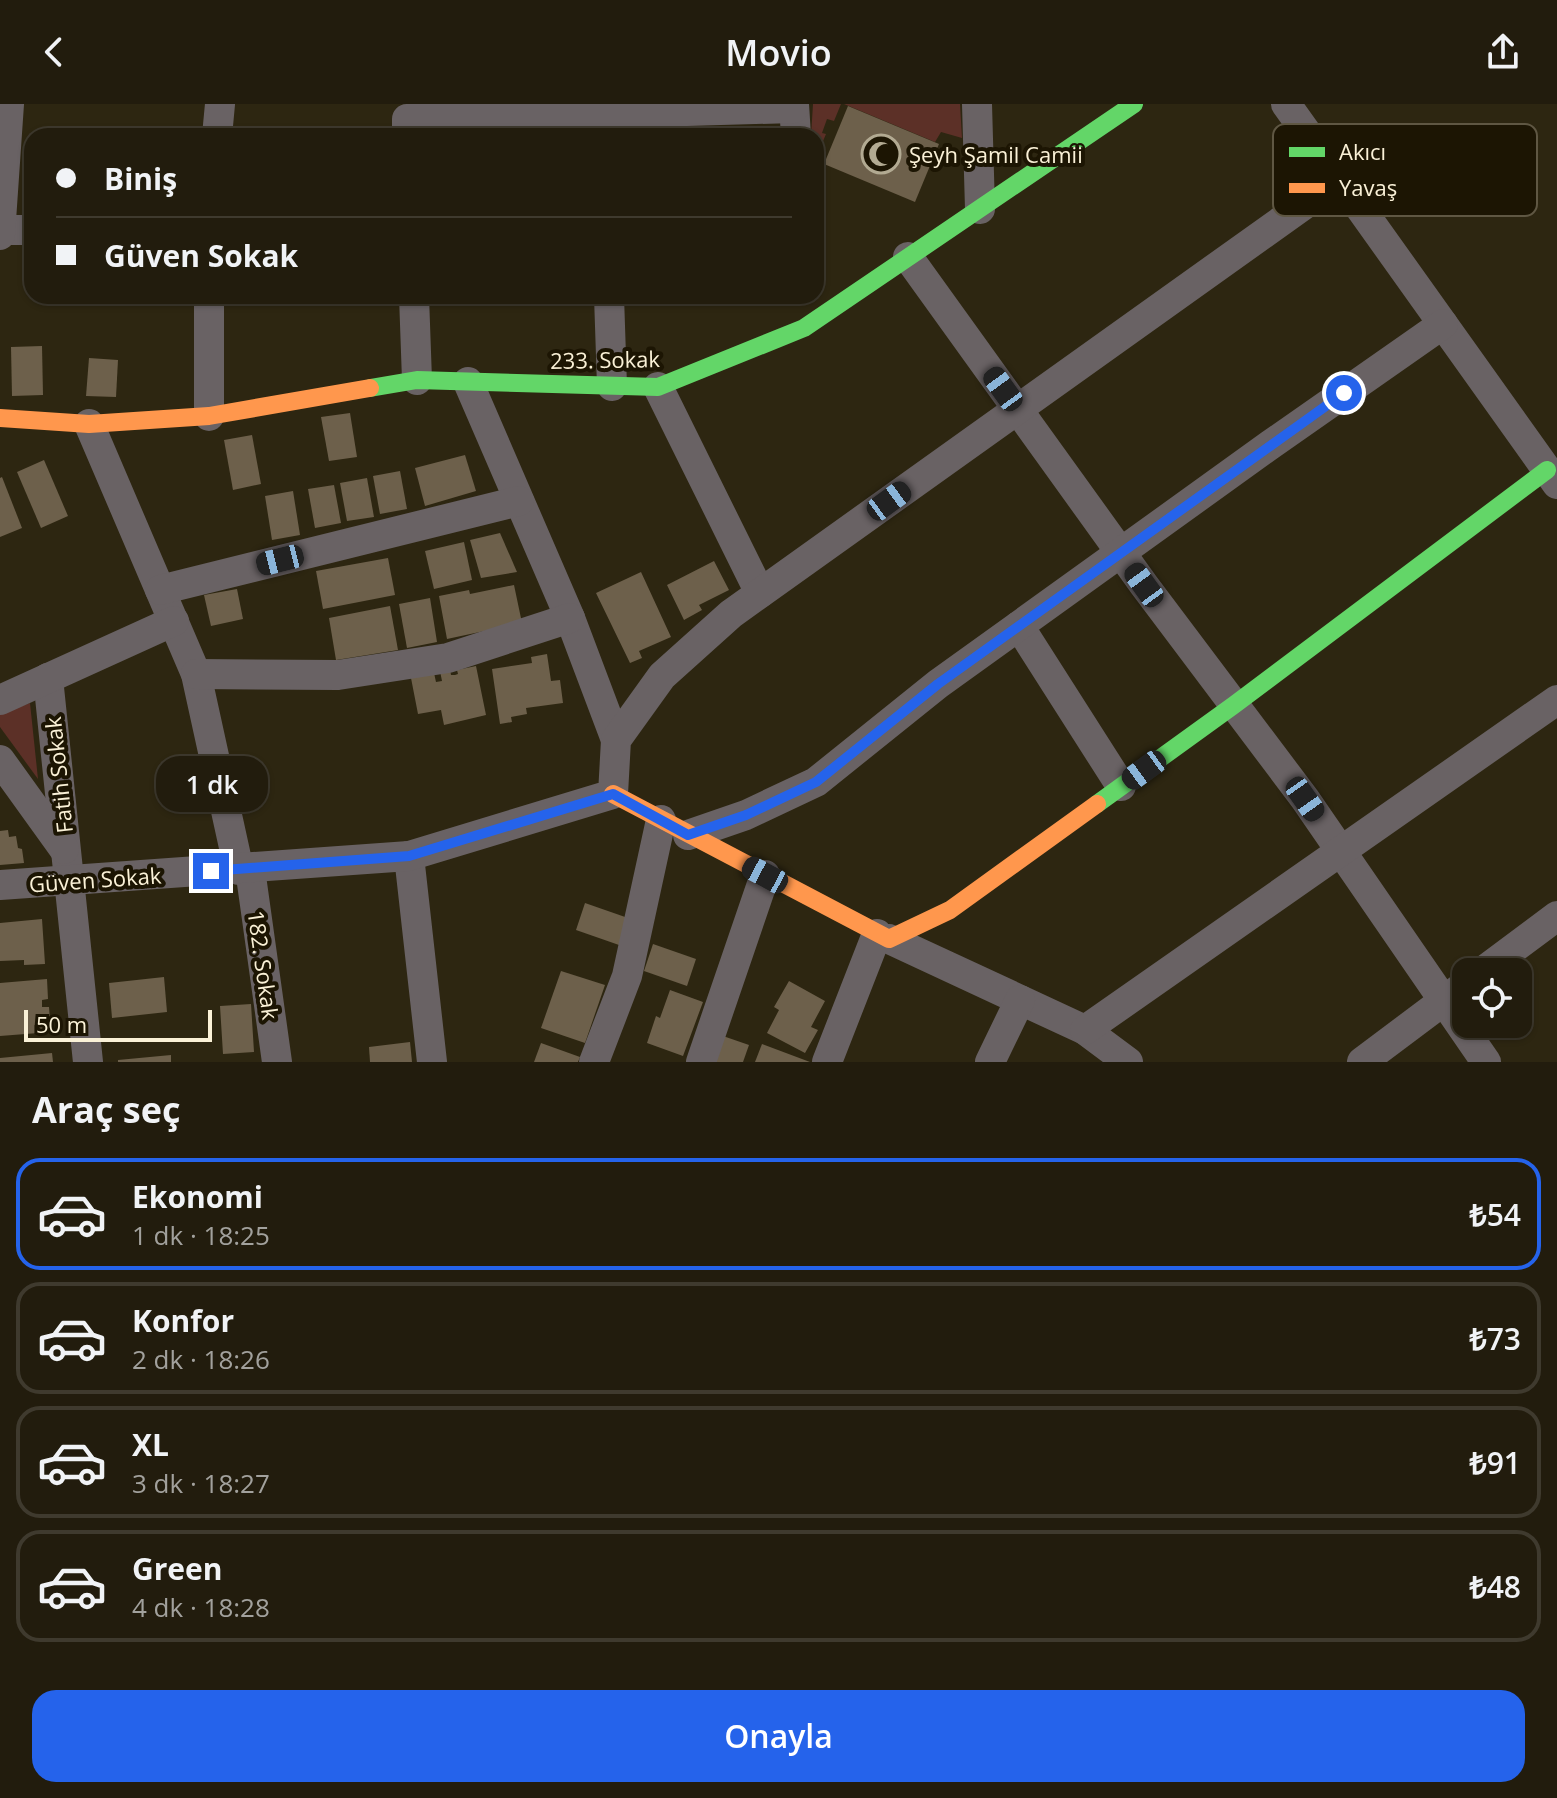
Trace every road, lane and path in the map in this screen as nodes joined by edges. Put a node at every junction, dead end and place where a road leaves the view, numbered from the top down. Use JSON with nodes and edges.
{"nodes":[{"id":1,"x":9,"y":104,"type":"edge"},
{"id":2,"x":220,"y":104,"type":"edge"},
{"id":3,"x":977,"y":104,"type":"edge"},
{"id":4,"x":1134,"y":104,"type":"edge"},
{"id":5,"x":1286,"y":104,"type":"edge"},
{"id":6,"x":795,"y":116,"type":"edge"},
{"id":7,"x":407,"y":120,"type":"edge"},
{"id":8,"x":1300,"y":124,"type":"edge"},
{"id":9,"x":604,"y":125,"type":"edge"},
{"id":10,"x":218,"y":128,"type":"edge"},
{"id":11,"x":980,"y":209,"type":"junction"},
{"id":12,"x":1288,"y":216,"type":"edge"},
{"id":13,"x":1366,"y":216,"type":"edge"},
{"id":14,"x":24,"y":230,"type":"edge"},
{"id":15,"x":0,"y":232,"type":"edge"},
{"id":16,"x":908,"y":257,"type":"junction"},
{"id":17,"x":209,"y":304,"type":"edge"},
{"id":18,"x":414,"y":304,"type":"edge"},
{"id":19,"x":609,"y":304,"type":"edge"},
{"id":20,"x":802,"y":304,"type":"edge"},
{"id":21,"x":1443,"y":324,"type":"junction"},
{"id":22,"x":804,"y":328,"type":"junction"},
{"id":23,"x":417,"y":380,"type":"junction"},
{"id":24,"x":468,"y":382,"type":"junction"},
{"id":25,"x":612,"y":386,"type":"junction"},
{"id":26,"x":658,"y":387,"type":"junction"},
{"id":27,"x":1017,"y":408,"type":"junction"},
{"id":28,"x":209,"y":416,"type":"junction"},
{"id":29,"x":0,"y":418,"type":"edge"},
{"id":30,"x":89,"y":424,"type":"junction"},
{"id":31,"x":1552,"y":477,"type":"edge"},
{"id":32,"x":519,"y":501,"type":"junction"},
{"id":33,"x":1121,"y":552,"type":"junction"},
{"id":34,"x":160,"y":590,"type":"junction"},
{"id":35,"x":760,"y":593,"type":"junction"},
{"id":36,"x":570,"y":618,"type":"junction"},
{"id":37,"x":174,"y":621,"type":"junction"},
{"id":38,"x":1019,"y":626,"type":"junction"},
{"id":39,"x":196,"y":674,"type":"junction"},
{"id":40,"x":48,"y":678,"type":"junction"},
{"id":41,"x":0,"y":700,"type":"edge"},
{"id":42,"x":1557,"y":700,"type":"edge"},
{"id":43,"x":1234,"y":705,"type":"junction"},
{"id":44,"x":616,"y":740,"type":"junction"},
{"id":45,"x":0,"y":760,"type":"edge"},
{"id":46,"x":1121,"y":786,"type":"junction"},
{"id":47,"x":613,"y":794,"type":"junction"},
{"id":48,"x":661,"y":820,"type":"junction"},
{"id":49,"x":688,"y":835,"type":"junction"},
{"id":50,"x":1342,"y":852,"type":"junction"},
{"id":51,"x":409,"y":856,"type":"junction"},
{"id":52,"x":67,"y":865,"type":"junction"},
{"id":53,"x":245,"y":869,"type":"junction"},
{"id":54,"x":765,"y":875,"type":"junction"},
{"id":55,"x":0,"y":885,"type":"edge"},
{"id":56,"x":1557,"y":916,"type":"edge"},
{"id":57,"x":883,"y":936,"type":"junction"},
{"id":58,"x":1501,"y":958,"type":"edge"},
{"id":59,"x":1452,"y":988,"type":"edge"},
{"id":60,"x":1452,"y":994,"type":"edge"},
{"id":61,"x":1020,"y":1000,"type":"junction"},
{"id":62,"x":1085,"y":1030,"type":"junction"},
{"id":63,"x":1475,"y":1038,"type":"edge"},
{"id":64,"x":88,"y":1062,"type":"edge"},
{"id":65,"x":277,"y":1062,"type":"edge"},
{"id":66,"x":432,"y":1062,"type":"edge"},
{"id":67,"x":594,"y":1062,"type":"edge"},
{"id":68,"x":701,"y":1062,"type":"edge"},
{"id":69,"x":827,"y":1062,"type":"edge"},
{"id":70,"x":990,"y":1062,"type":"edge"},
{"id":71,"x":1128,"y":1062,"type":"edge"},
{"id":72,"x":1362,"y":1062,"type":"edge"},
{"id":73,"x":1486,"y":1062,"type":"edge"}],
"edges":[{"from":1,"to":15,"type":"street"},
{"from":2,"to":10,"type":"street"},
{"from":3,"to":11,"type":"street"},
{"from":4,"to":11,"type":"street","name":"233. Sokak"},
{"from":5,"to":8,"type":"street"},
{"from":6,"to":9,"type":"street"},
{"from":7,"to":9,"type":"street"},
{"from":11,"to":16,"type":"street","name":"233. Sokak"},
{"from":12,"to":27,"type":"street"},
{"from":13,"to":21,"type":"street"},
{"from":14,"to":15,"type":"street"},
{"from":16,"to":22,"type":"street","name":"233. Sokak"},
{"from":16,"to":27,"type":"street"},
{"from":17,"to":28,"type":"street"},
{"from":18,"to":23,"type":"street"},
{"from":19,"to":25,"type":"street"},
{"from":20,"to":22,"type":"street"},
{"from":21,"to":31,"type":"street"},
{"from":21,"to":33,"type":"street"},
{"from":22,"to":26,"type":"street","name":"233. Sokak"},
{"from":23,"to":24,"type":"street","name":"233. Sokak"},
{"from":23,"to":28,"type":"street","name":"233. Sokak"},
{"from":24,"to":25,"type":"street","name":"233. Sokak"},
{"from":24,"to":32,"type":"street"},
{"from":25,"to":26,"type":"street","name":"233. Sokak"},
{"from":26,"to":35,"type":"street"},
{"from":27,"to":33,"type":"street"},
{"from":27,"to":35,"type":"street"},
{"from":28,"to":30,"type":"street","name":"233. Sokak"},
{"from":29,"to":30,"type":"street","name":"233. Sokak"},
{"from":30,"to":34,"type":"street","name":"182. Sokak"},
{"from":31,"to":43,"type":"street"},
{"from":32,"to":34,"type":"street"},
{"from":32,"to":36,"type":"street"},
{"from":33,"to":38,"type":"street"},
{"from":33,"to":43,"type":"street"},
{"from":34,"to":37,"type":"street","name":"182. Sokak"},
{"from":35,"to":44,"type":"street"},
{"from":36,"to":39,"type":"street"},
{"from":36,"to":44,"type":"street"},
{"from":37,"to":39,"type":"street","name":"182. Sokak"},
{"from":37,"to":40,"type":"street"},
{"from":38,"to":46,"type":"street"},
{"from":38,"to":49,"type":"street"},
{"from":39,"to":53,"type":"street","name":"182. Sokak"},
{"from":40,"to":41,"type":"street"},
{"from":40,"to":52,"type":"street","name":"Fatih Sokak"},
{"from":42,"to":50,"type":"street"},
{"from":43,"to":46,"type":"street"},
{"from":43,"to":50,"type":"street"},
{"from":44,"to":47,"type":"street"},
{"from":45,"to":52,"type":"street"},
{"from":46,"to":57,"type":"street"},
{"from":47,"to":48,"type":"street"},
{"from":47,"to":51,"type":"street","name":"Güven Sokak"},
{"from":48,"to":49,"type":"street"},
{"from":48,"to":67,"type":"street"},
{"from":49,"to":54,"type":"street"},
{"from":50,"to":59,"type":"street"},
{"from":50,"to":62,"type":"street"},
{"from":51,"to":53,"type":"street","name":"Güven Sokak"},
{"from":51,"to":66,"type":"street"},
{"from":52,"to":53,"type":"street","name":"Güven Sokak"},
{"from":52,"to":55,"type":"street","name":"Güven Sokak"},
{"from":52,"to":64,"type":"street","name":"Fatih Sokak"},
{"from":53,"to":65,"type":"street","name":"182. Sokak"},
{"from":54,"to":57,"type":"street"},
{"from":54,"to":68,"type":"street"},
{"from":56,"to":58,"type":"street"},
{"from":57,"to":61,"type":"street"},
{"from":57,"to":69,"type":"street"},
{"from":60,"to":72,"type":"street"},
{"from":61,"to":62,"type":"street"},
{"from":61,"to":70,"type":"street"},
{"from":62,"to":71,"type":"street"},
{"from":63,"to":73,"type":"street"}]}
